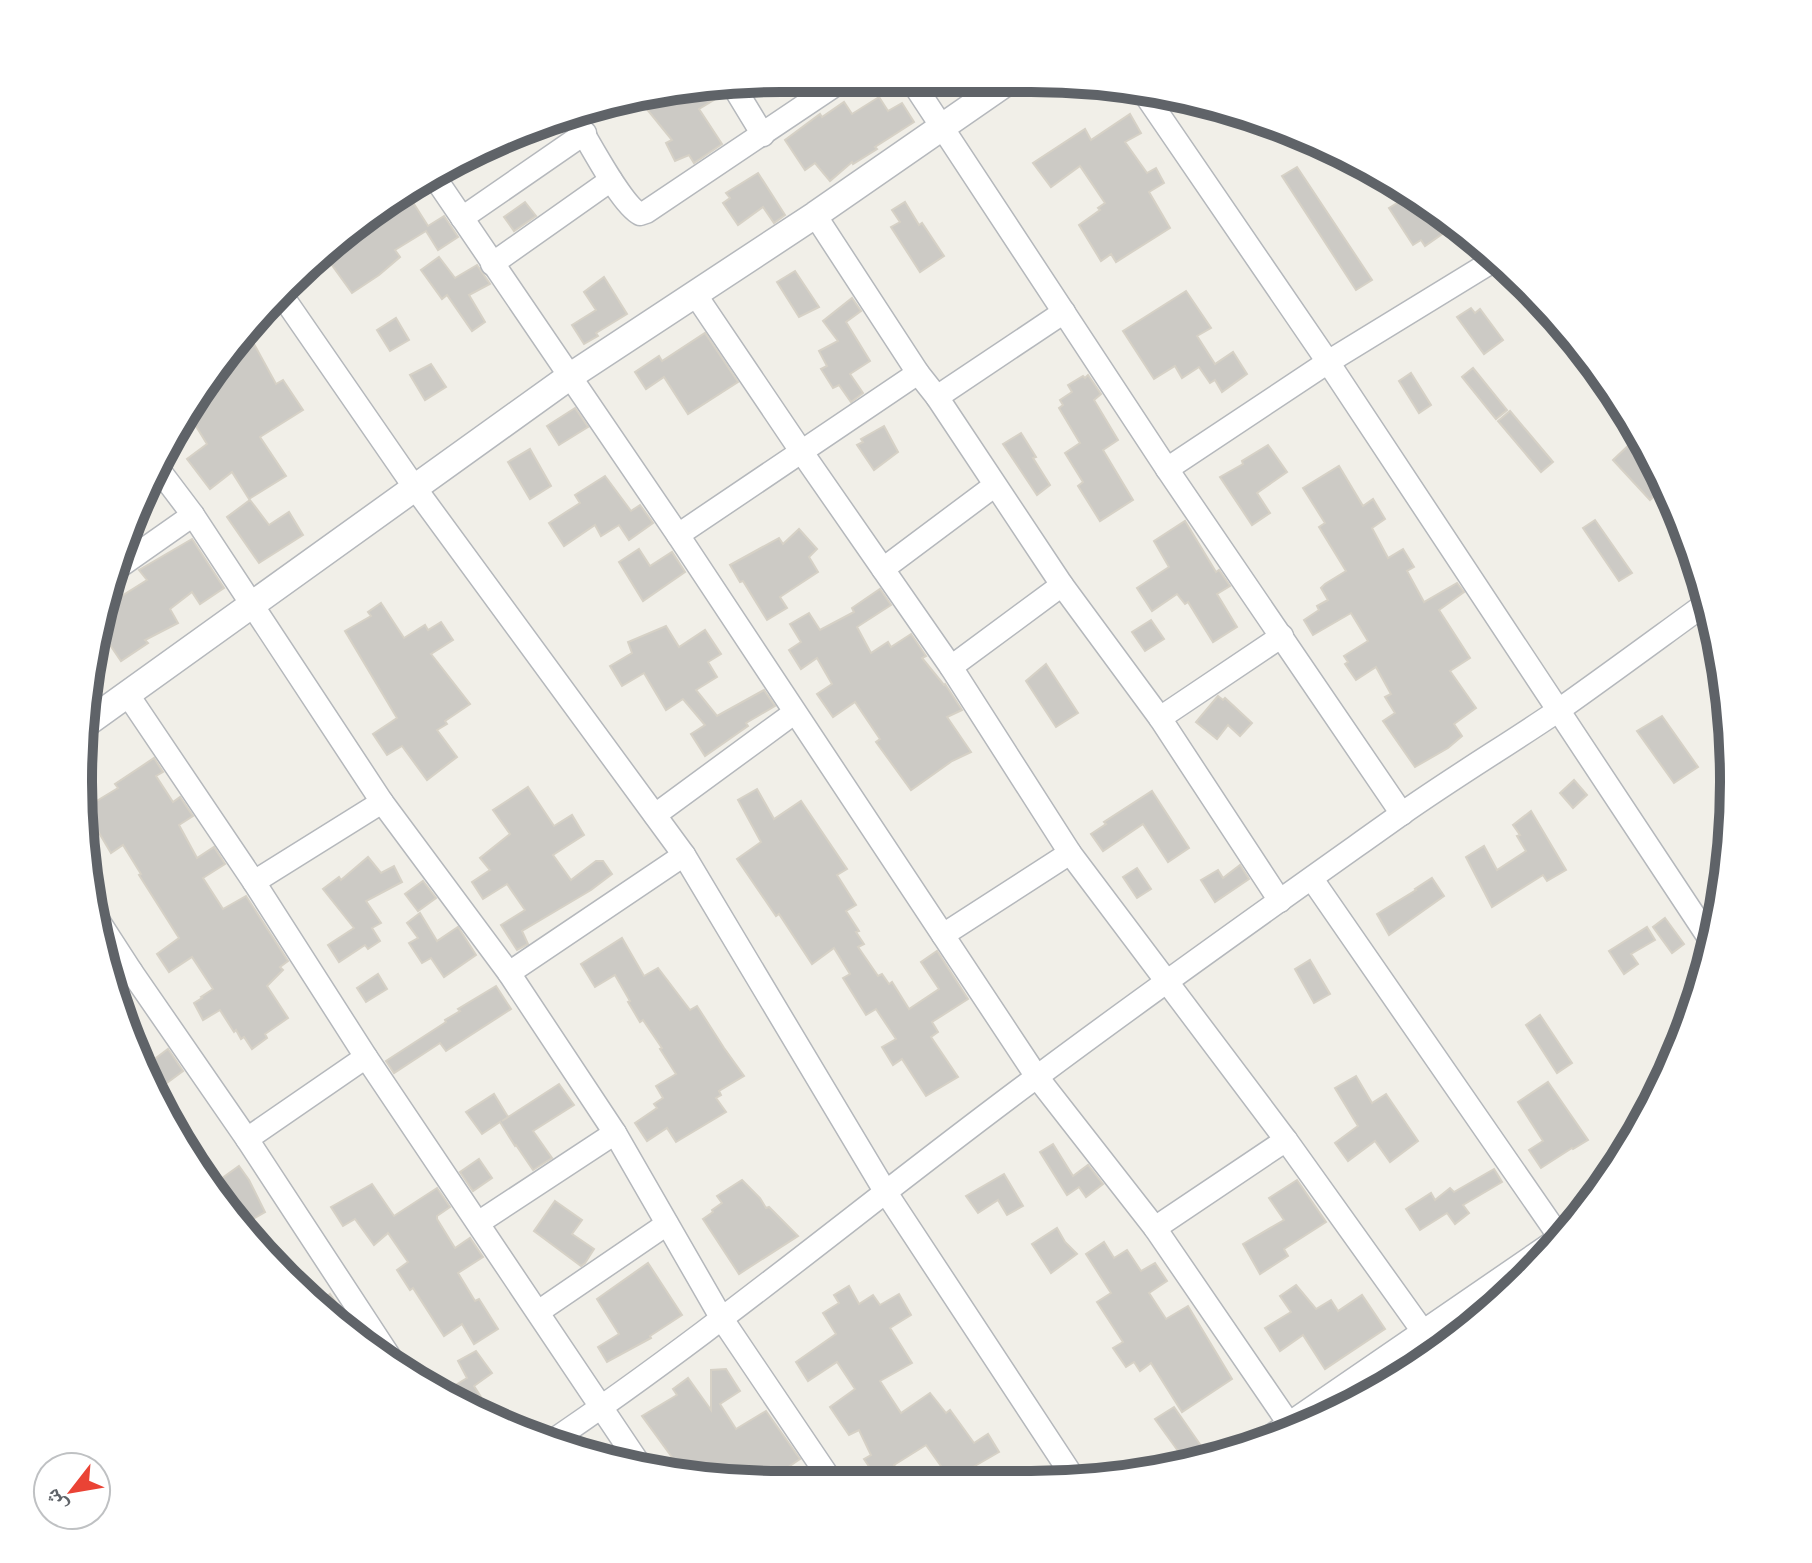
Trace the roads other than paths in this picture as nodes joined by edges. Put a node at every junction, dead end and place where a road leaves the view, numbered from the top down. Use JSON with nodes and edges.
{"nodes":[{"id":1,"x":825,"y":92,"type":"edge"},
{"id":2,"x":919,"y":92,"type":"edge"},
{"id":3,"x":992,"y":92,"type":"edge"},
{"id":4,"x":737,"y":93,"type":"edge"},
{"id":5,"x":1151,"y":103,"type":"edge"},
{"id":6,"x":578,"y":123,"type":"edge"},
{"id":7,"x":941,"y":127,"type":"junction"},
{"id":8,"x":585,"y":133,"type":"junction"},
{"id":9,"x":763,"y":135,"type":"junction"},
{"id":10,"x":611,"y":180,"type":"junction"},
{"id":11,"x":439,"y":183,"type":"edge"},
{"id":12,"x":815,"y":215,"type":"junction"},
{"id":13,"x":462,"y":218,"type":"junction"},
{"id":14,"x":492,"y":264,"type":"junction"},
{"id":15,"x":1487,"y":265,"type":"edge"},
{"id":16,"x":695,"y":294,"type":"junction"},
{"id":17,"x":287,"y":302,"type":"edge"},
{"id":18,"x":1064,"y":312,"type":"junction"},
{"id":19,"x":1328,"y":362,"type":"junction"},
{"id":20,"x":918,"y":373,"type":"junction"},
{"id":21,"x":569,"y":377,"type":"junction"},
{"id":22,"x":937,"y":397,"type":"junction"},
{"id":23,"x":801,"y":451,"type":"junction"},
{"id":24,"x":1167,"y":469,"type":"junction"},
{"id":25,"x":164,"y":476,"type":"edge"},
{"id":26,"x":994,"y":486,"type":"junction"},
{"id":27,"x":415,"y":488,"type":"junction"},
{"id":28,"x":193,"y":515,"type":"junction"},
{"id":29,"x":678,"y":535,"type":"junction"},
{"id":30,"x":129,"y":560,"type":"edge"},
{"id":31,"x":883,"y":569,"type":"junction"},
{"id":32,"x":1062,"y":585,"type":"junction"},
{"id":33,"x":253,"y":605,"type":"junction"},
{"id":34,"x":1698,"y":609,"type":"edge"},
{"id":35,"x":1282,"y":636,"type":"junction"},
{"id":36,"x":951,"y":667,"type":"junction"},
{"id":37,"x":128,"y":695,"type":"junction"},
{"id":38,"x":1557,"y":711,"type":"junction"},
{"id":39,"x":794,"y":713,"type":"junction"},
{"id":40,"x":95,"y":718,"type":"edge"},
{"id":41,"x":1160,"y":718,"type":"junction"},
{"id":42,"x":382,"y":802,"type":"junction"},
{"id":43,"x":1402,"y":814,"type":"junction"},
{"id":44,"x":655,"y":815,"type":"junction"},
{"id":45,"x":1070,"y":853,"type":"junction"},
{"id":46,"x":684,"y":855,"type":"junction"},
{"id":47,"x":1312,"y":879,"type":"junction"},
{"id":48,"x":254,"y":882,"type":"junction"},
{"id":49,"x":1280,"y":901,"type":"junction"},
{"id":50,"x":1704,"y":930,"type":"edge"},
{"id":51,"x":943,"y":935,"type":"junction"},
{"id":52,"x":110,"y":939,"type":"edge"},
{"id":53,"x":131,"y":971,"type":"junction"},
{"id":54,"x":509,"y":973,"type":"junction"},
{"id":55,"x":121,"y":978,"type":"edge"},
{"id":56,"x":1167,"y":982,"type":"junction"},
{"id":57,"x":366,"y":1057,"type":"junction"},
{"id":58,"x":1037,"y":1077,"type":"junction"},
{"id":59,"x":615,"y":1133,"type":"junction"},
{"id":60,"x":247,"y":1139,"type":"junction"},
{"id":61,"x":1286,"y":1140,"type":"junction"},
{"id":62,"x":885,"y":1191,"type":"junction"},
{"id":63,"x":478,"y":1223,"type":"junction"},
{"id":64,"x":667,"y":1224,"type":"junction"},
{"id":65,"x":1557,"y":1227,"type":"edge"},
{"id":66,"x":1155,"y":1228,"type":"junction"},
{"id":67,"x":1526,"y":1261,"type":"edge"},
{"id":68,"x":538,"y":1312,"type":"junction"},
{"id":69,"x":722,"y":1319,"type":"junction"},
{"id":70,"x":364,"y":1330,"type":"edge"},
{"id":71,"x":1422,"y":1330,"type":"junction"},
{"id":72,"x":1431,"y":1343,"type":"edge"},
{"id":73,"x":601,"y":1407,"type":"junction"},
{"id":74,"x":1317,"y":1408,"type":"edge"},
{"id":75,"x":1288,"y":1421,"type":"edge"},
{"id":76,"x":561,"y":1434,"type":"edge"},
{"id":77,"x":633,"y":1455,"type":"edge"},
{"id":78,"x":1069,"y":1470,"type":"edge"},
{"id":79,"x":825,"y":1471,"type":"edge"}],
"edges":[{"from":1,"to":9,"type":"street"},
{"from":2,"to":7,"type":"street"},
{"from":3,"to":7,"type":"street"},
{"from":4,"to":9,"type":"street"},
{"from":5,"to":19,"type":"street"},
{"from":6,"to":8,"type":"street"},
{"from":7,"to":12,"type":"street"},
{"from":7,"to":18,"type":"street"},
{"from":8,"to":10,"type":"street"},
{"from":8,"to":13,"type":"street"},
{"from":9,"to":10,"type":"street"},
{"from":10,"to":14,"type":"street"},
{"from":11,"to":13,"type":"street"},
{"from":12,"to":16,"type":"street"},
{"from":12,"to":20,"type":"street"},
{"from":13,"to":14,"type":"street"},
{"from":14,"to":21,"type":"street"},
{"from":15,"to":19,"type":"street"},
{"from":16,"to":21,"type":"street"},
{"from":16,"to":23,"type":"street"},
{"from":17,"to":27,"type":"street"},
{"from":18,"to":22,"type":"street"},
{"from":18,"to":24,"type":"street"},
{"from":19,"to":24,"type":"street"},
{"from":19,"to":38,"type":"street"},
{"from":20,"to":22,"type":"street"},
{"from":20,"to":23,"type":"street"},
{"from":21,"to":27,"type":"street"},
{"from":21,"to":29,"type":"street"},
{"from":22,"to":26,"type":"street"},
{"from":23,"to":29,"type":"street"},
{"from":23,"to":31,"type":"street"},
{"from":24,"to":35,"type":"street"},
{"from":25,"to":28,"type":"street"},
{"from":26,"to":31,"type":"street"},
{"from":26,"to":32,"type":"street"},
{"from":27,"to":33,"type":"street"},
{"from":27,"to":44,"type":"street"},
{"from":28,"to":30,"type":"street"},
{"from":28,"to":33,"type":"street"},
{"from":29,"to":39,"type":"street"},
{"from":31,"to":36,"type":"street"},
{"from":32,"to":36,"type":"street"},
{"from":32,"to":41,"type":"street"},
{"from":33,"to":37,"type":"street"},
{"from":33,"to":42,"type":"street"},
{"from":34,"to":38,"type":"street"},
{"from":35,"to":41,"type":"street"},
{"from":35,"to":43,"type":"street"},
{"from":36,"to":45,"type":"street"},
{"from":37,"to":40,"type":"street"},
{"from":37,"to":48,"type":"street"},
{"from":38,"to":43,"type":"street"},
{"from":38,"to":50,"type":"street"},
{"from":39,"to":44,"type":"street"},
{"from":39,"to":51,"type":"street"},
{"from":41,"to":49,"type":"street"},
{"from":42,"to":48,"type":"street"},
{"from":42,"to":54,"type":"street"},
{"from":43,"to":47,"type":"street"},
{"from":44,"to":46,"type":"street"},
{"from":45,"to":51,"type":"street"},
{"from":45,"to":56,"type":"street"},
{"from":46,"to":54,"type":"street"},
{"from":46,"to":62,"type":"street"},
{"from":47,"to":49,"type":"street"},
{"from":47,"to":65,"type":"street"},
{"from":48,"to":57,"type":"street"},
{"from":49,"to":56,"type":"street"},
{"from":51,"to":58,"type":"street"},
{"from":52,"to":53,"type":"street"},
{"from":53,"to":55,"type":"street"},
{"from":53,"to":60,"type":"street"},
{"from":54,"to":59,"type":"street"},
{"from":56,"to":58,"type":"street"},
{"from":56,"to":61,"type":"street"},
{"from":57,"to":60,"type":"street"},
{"from":57,"to":63,"type":"street"},
{"from":58,"to":62,"type":"street"},
{"from":58,"to":66,"type":"street"},
{"from":59,"to":63,"type":"street"},
{"from":59,"to":64,"type":"street"},
{"from":60,"to":70,"type":"street"},
{"from":61,"to":66,"type":"street"},
{"from":61,"to":71,"type":"street"},
{"from":62,"to":69,"type":"street"},
{"from":62,"to":78,"type":"street"},
{"from":63,"to":68,"type":"street"},
{"from":64,"to":68,"type":"street"},
{"from":64,"to":69,"type":"street"},
{"from":66,"to":75,"type":"street"},
{"from":67,"to":71,"type":"street"},
{"from":68,"to":73,"type":"street"},
{"from":69,"to":73,"type":"street"},
{"from":69,"to":79,"type":"street"},
{"from":71,"to":72,"type":"street"},
{"from":71,"to":74,"type":"street"},
{"from":73,"to":76,"type":"street"},
{"from":73,"to":77,"type":"street"}]}
